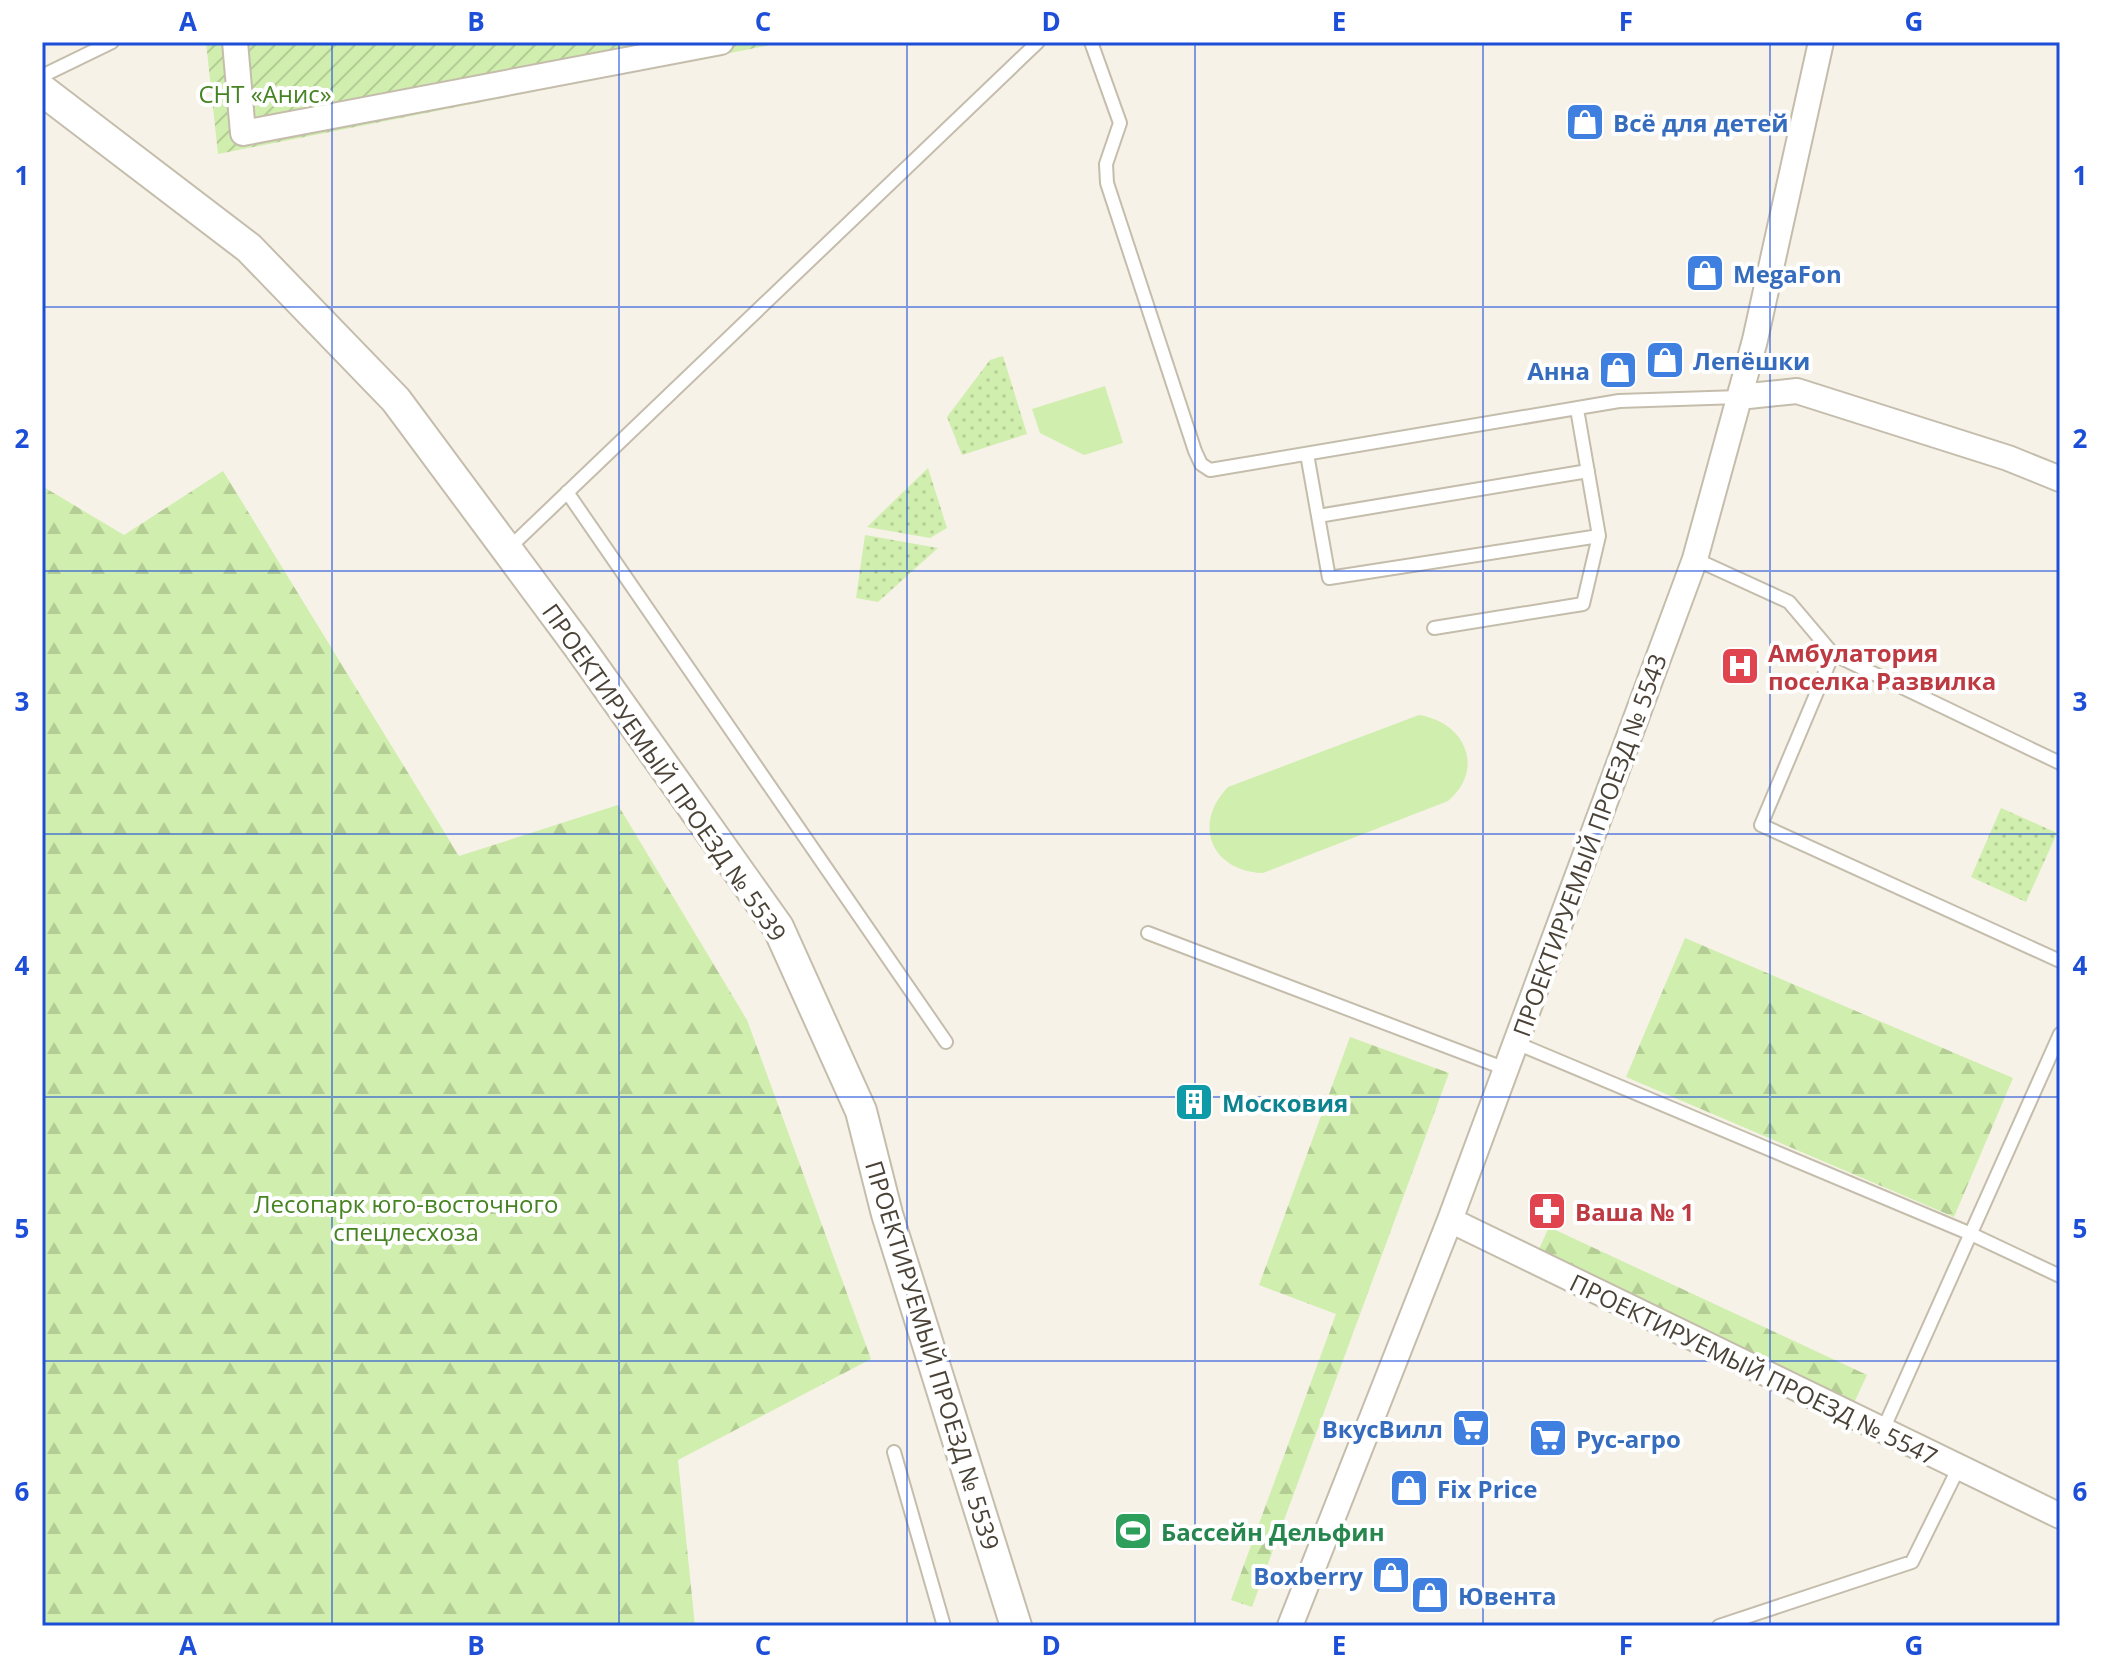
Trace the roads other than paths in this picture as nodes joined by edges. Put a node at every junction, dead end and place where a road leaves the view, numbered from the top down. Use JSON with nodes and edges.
{"nodes":[{"id":1,"x":112,"y":42,"type":"edge"},
{"id":2,"x":235,"y":42,"type":"edge"},
{"id":3,"x":721,"y":42,"type":"edge"},
{"id":4,"x":1038,"y":42,"type":"edge"},
{"id":5,"x":1091,"y":42,"type":"edge"},
{"id":6,"x":1821,"y":42,"type":"edge"},
{"id":7,"x":42,"y":76,"type":"edge"},
{"id":8,"x":42,"y":90,"type":"edge"},
{"id":9,"x":1739,"y":397,"type":"junction"},
{"id":10,"x":1577,"y":409,"type":"junction"},
{"id":11,"x":1307,"y":454,"type":"junction"},
{"id":12,"x":1588,"y":471,"type":"junction"},
{"id":13,"x":2060,"y":479,"type":"edge"},
{"id":14,"x":567,"y":492,"type":"junction"},
{"id":15,"x":1318,"y":516,"type":"junction"},
{"id":16,"x":1599,"y":536,"type":"junction"},
{"id":17,"x":507,"y":550,"type":"junction"},
{"id":18,"x":1695,"y":559,"type":"junction"},
{"id":19,"x":1434,"y":628,"type":"dead end"},
{"id":20,"x":1833,"y":654,"type":"junction"},
{"id":21,"x":2060,"y":763,"type":"edge"},
{"id":22,"x":1148,"y":933,"type":"dead end"},
{"id":23,"x":2060,"y":961,"type":"edge"},
{"id":24,"x":2060,"y":1034,"type":"edge"},
{"id":25,"x":946,"y":1042,"type":"dead end"},
{"id":26,"x":1516,"y":1043,"type":"junction"},
{"id":27,"x":1506,"y":1069,"type":"junction"},
{"id":28,"x":1450,"y":1220,"type":"junction"},
{"id":29,"x":1971,"y":1234,"type":"junction"},
{"id":30,"x":2060,"y":1276,"type":"edge"},
{"id":31,"x":1882,"y":1432,"type":"junction"},
{"id":32,"x":894,"y":1452,"type":"dead end"},
{"id":33,"x":1958,"y":1469,"type":"junction"},
{"id":34,"x":2060,"y":1516,"type":"edge"},
{"id":35,"x":944,"y":1626,"type":"edge"},
{"id":36,"x":1016,"y":1626,"type":"edge"},
{"id":37,"x":1290,"y":1626,"type":"edge"},
{"id":38,"x":1719,"y":1626,"type":"edge"}],
"edges":[{"from":1,"to":7,"type":"lane"},
{"from":2,"to":3,"type":"street"},
{"from":4,"to":14,"type":"lane"},
{"from":5,"to":11,"type":"lane"},
{"from":6,"to":9,"type":"street","name":"ПРОЕКТИРУЕМЫЙ ПРОЕЗД № 5543"},
{"from":8,"to":17,"type":"street","name":"ПРОЕКТИРУЕМЫЙ ПРОЕЗД № 5539"},
{"from":9,"to":10,"type":"lane"},
{"from":9,"to":13,"type":"street"},
{"from":9,"to":18,"type":"street","name":"ПРОЕКТИРУЕМЫЙ ПРОЕЗД № 5543"},
{"from":10,"to":11,"type":"lane"},
{"from":10,"to":12,"type":"lane"},
{"from":11,"to":15,"type":"lane"},
{"from":12,"to":15,"type":"lane"},
{"from":12,"to":16,"type":"lane"},
{"from":14,"to":17,"type":"lane"},
{"from":14,"to":25,"type":"lane"},
{"from":15,"to":16,"type":"lane"},
{"from":16,"to":19,"type":"lane"},
{"from":17,"to":36,"type":"street","name":"ПРОЕКТИРУЕМЫЙ ПРОЕЗД № 5539"},
{"from":18,"to":20,"type":"lane"},
{"from":18,"to":26,"type":"street","name":"ПРОЕКТИРУЕМЫЙ ПРОЕЗД № 5543"},
{"from":20,"to":21,"type":"lane"},
{"from":20,"to":23,"type":"lane"},
{"from":22,"to":27,"type":"lane"},
{"from":24,"to":29,"type":"lane"},
{"from":26,"to":27,"type":"street","name":"ПРОЕКТИРУЕМЫЙ ПРОЕЗД № 5543"},
{"from":26,"to":29,"type":"lane"},
{"from":27,"to":28,"type":"street","name":"ПРОЕКТИРУЕМЫЙ ПРОЕЗД № 5543"},
{"from":28,"to":31,"type":"street","name":"ПРОЕКТИРУЕМЫЙ ПРОЕЗД № 5547"},
{"from":28,"to":37,"type":"street","name":"ПРОЕКТИРУЕМЫЙ ПРОЕЗД № 5543"},
{"from":29,"to":30,"type":"lane"},
{"from":29,"to":31,"type":"lane"},
{"from":31,"to":33,"type":"street","name":"ПРОЕКТИРУЕМЫЙ ПРОЕЗД № 5547"},
{"from":32,"to":35,"type":"lane"},
{"from":33,"to":34,"type":"street","name":"ПРОЕКТИРУЕМЫЙ ПРОЕЗД № 5547"},
{"from":33,"to":38,"type":"lane"}]}
